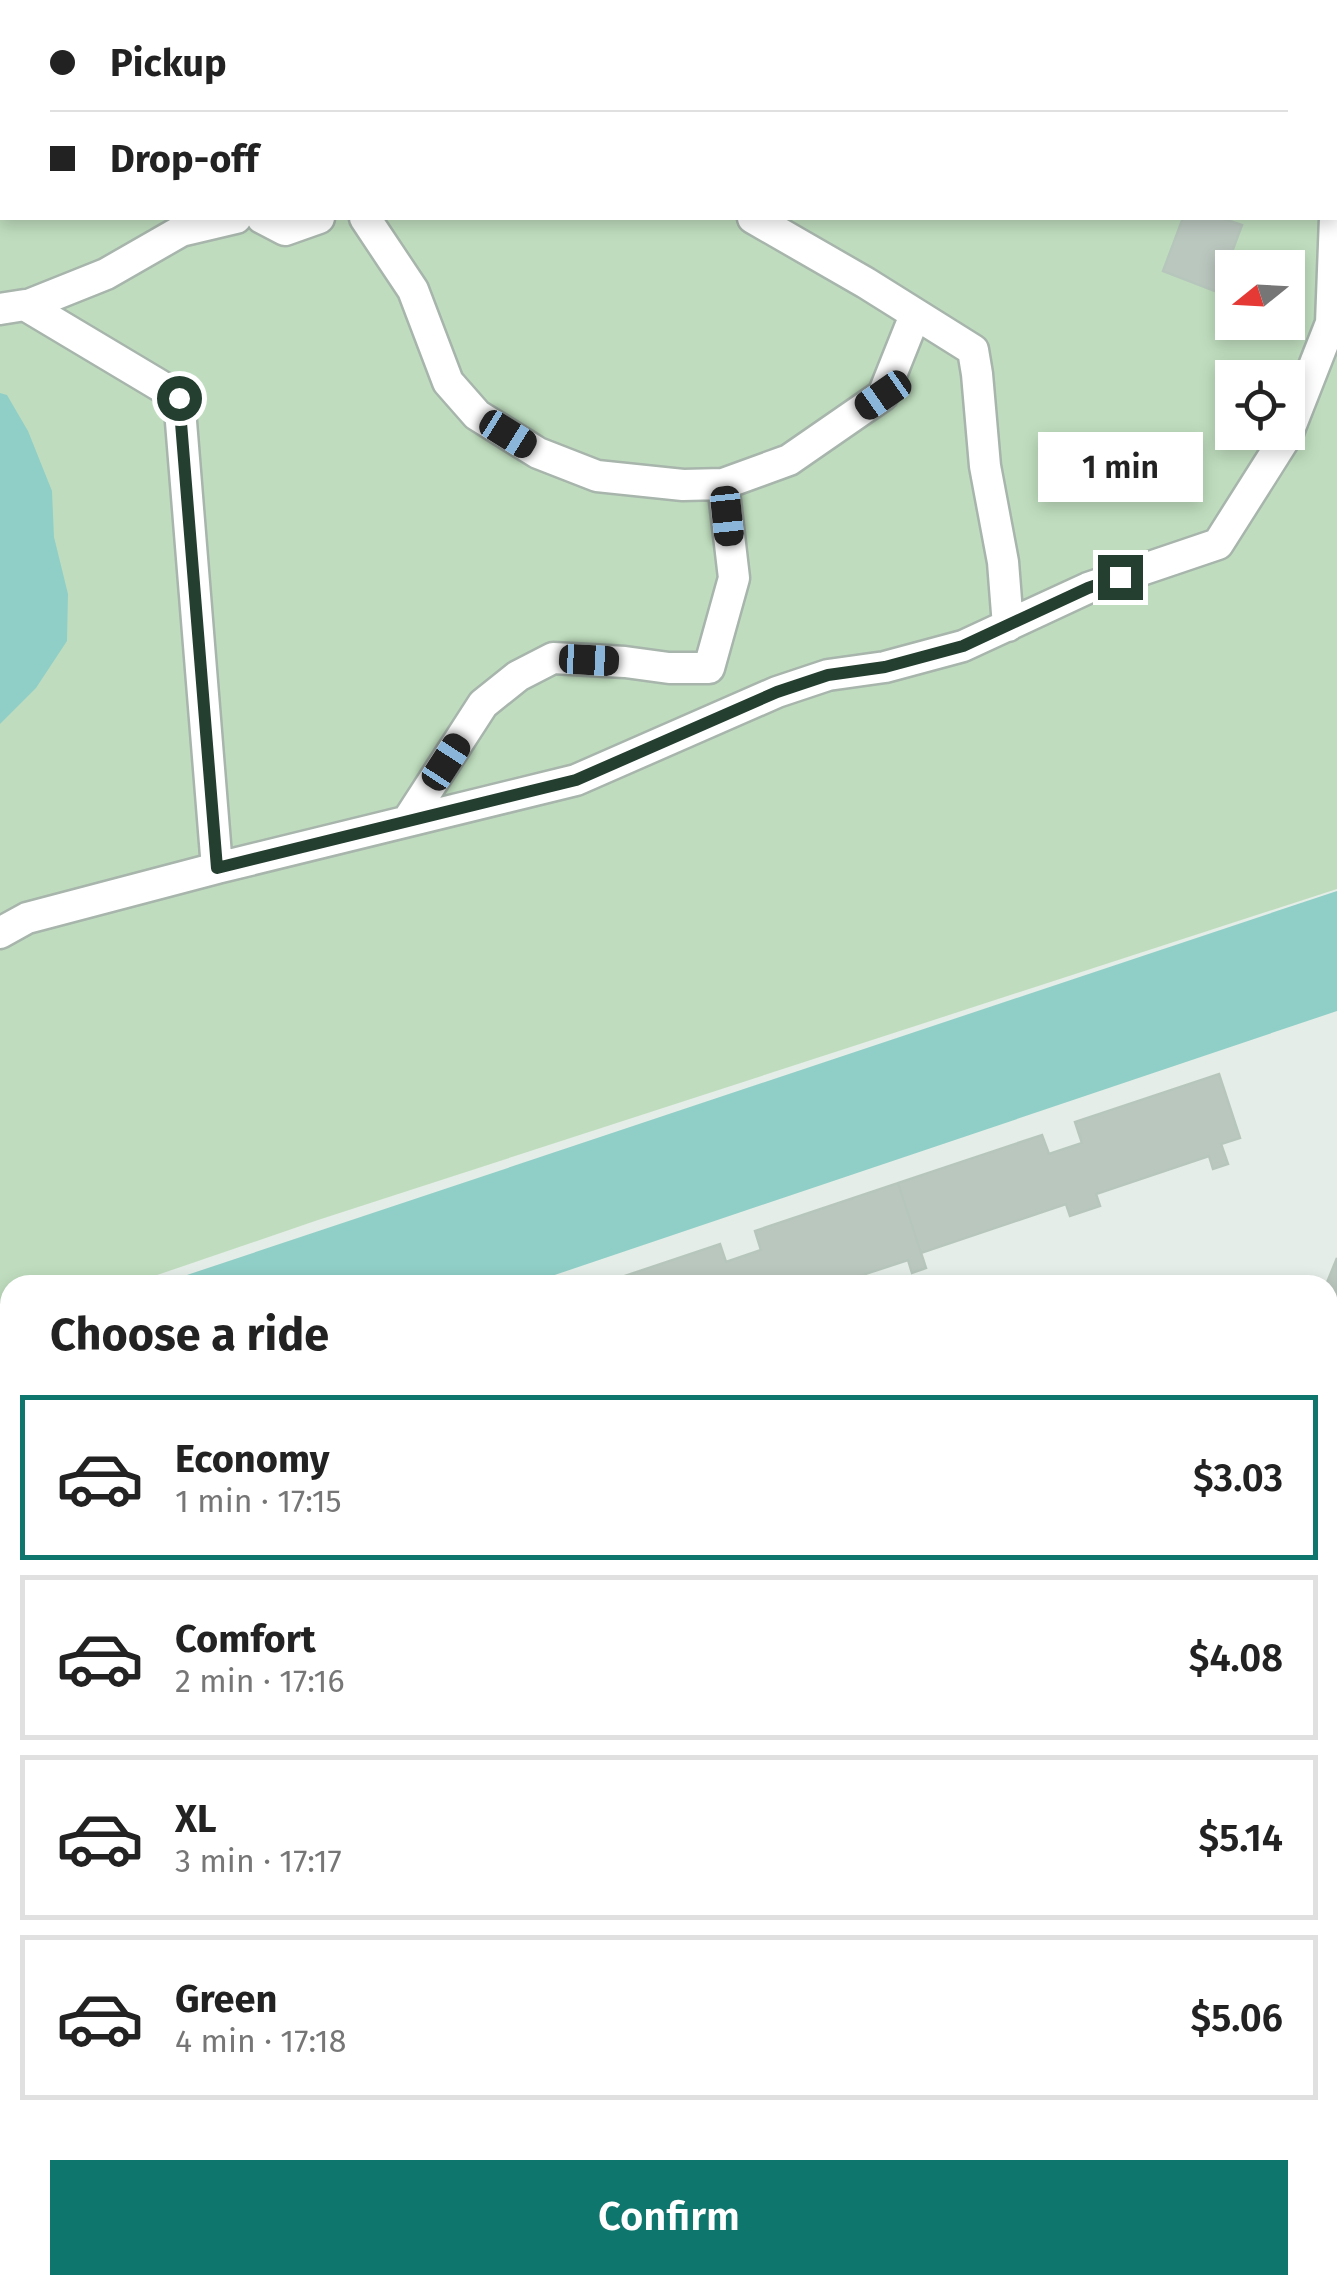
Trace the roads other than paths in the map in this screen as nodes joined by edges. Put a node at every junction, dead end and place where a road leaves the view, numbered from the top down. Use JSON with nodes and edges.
{"nodes":[{"id":1,"x":227,"y":220,"type":"edge"},
{"id":2,"x":266,"y":220,"type":"edge"},
{"id":3,"x":312,"y":220,"type":"edge"},
{"id":4,"x":367,"y":220,"type":"edge"},
{"id":5,"x":756,"y":220,"type":"edge"},
{"id":6,"x":1335,"y":220,"type":"edge"},
{"id":7,"x":13,"y":308,"type":"edge"},
{"id":8,"x":915,"y":315,"type":"junction"},
{"id":9,"x":723,"y":484,"type":"junction"},
{"id":10,"x":1008,"y":626,"type":"junction"},
{"id":11,"x":710,"y":668,"type":"junction"},
{"id":12,"x":731,"y":712,"type":"junction"},
{"id":13,"x":408,"y":820,"type":"junction"},
{"id":14,"x":217,"y":868,"type":"junction"},
{"id":15,"x":0,"y":933,"type":"edge"}],
"edges":[{"from":1,"to":7,"type":"street"},
{"from":2,"to":3,"type":"street"},
{"from":4,"to":9,"type":"street"},
{"from":5,"to":8,"type":"street"},
{"from":6,"to":10,"type":"street"},
{"from":7,"to":14,"type":"street"},
{"from":8,"to":9,"type":"street"},
{"from":8,"to":10,"type":"street"},
{"from":9,"to":11,"type":"street"},
{"from":10,"to":12,"type":"street"},
{"from":11,"to":12,"type":"street"},
{"from":11,"to":13,"type":"street"},
{"from":12,"to":13,"type":"street"},
{"from":13,"to":14,"type":"street"},
{"from":14,"to":15,"type":"street"}]}
